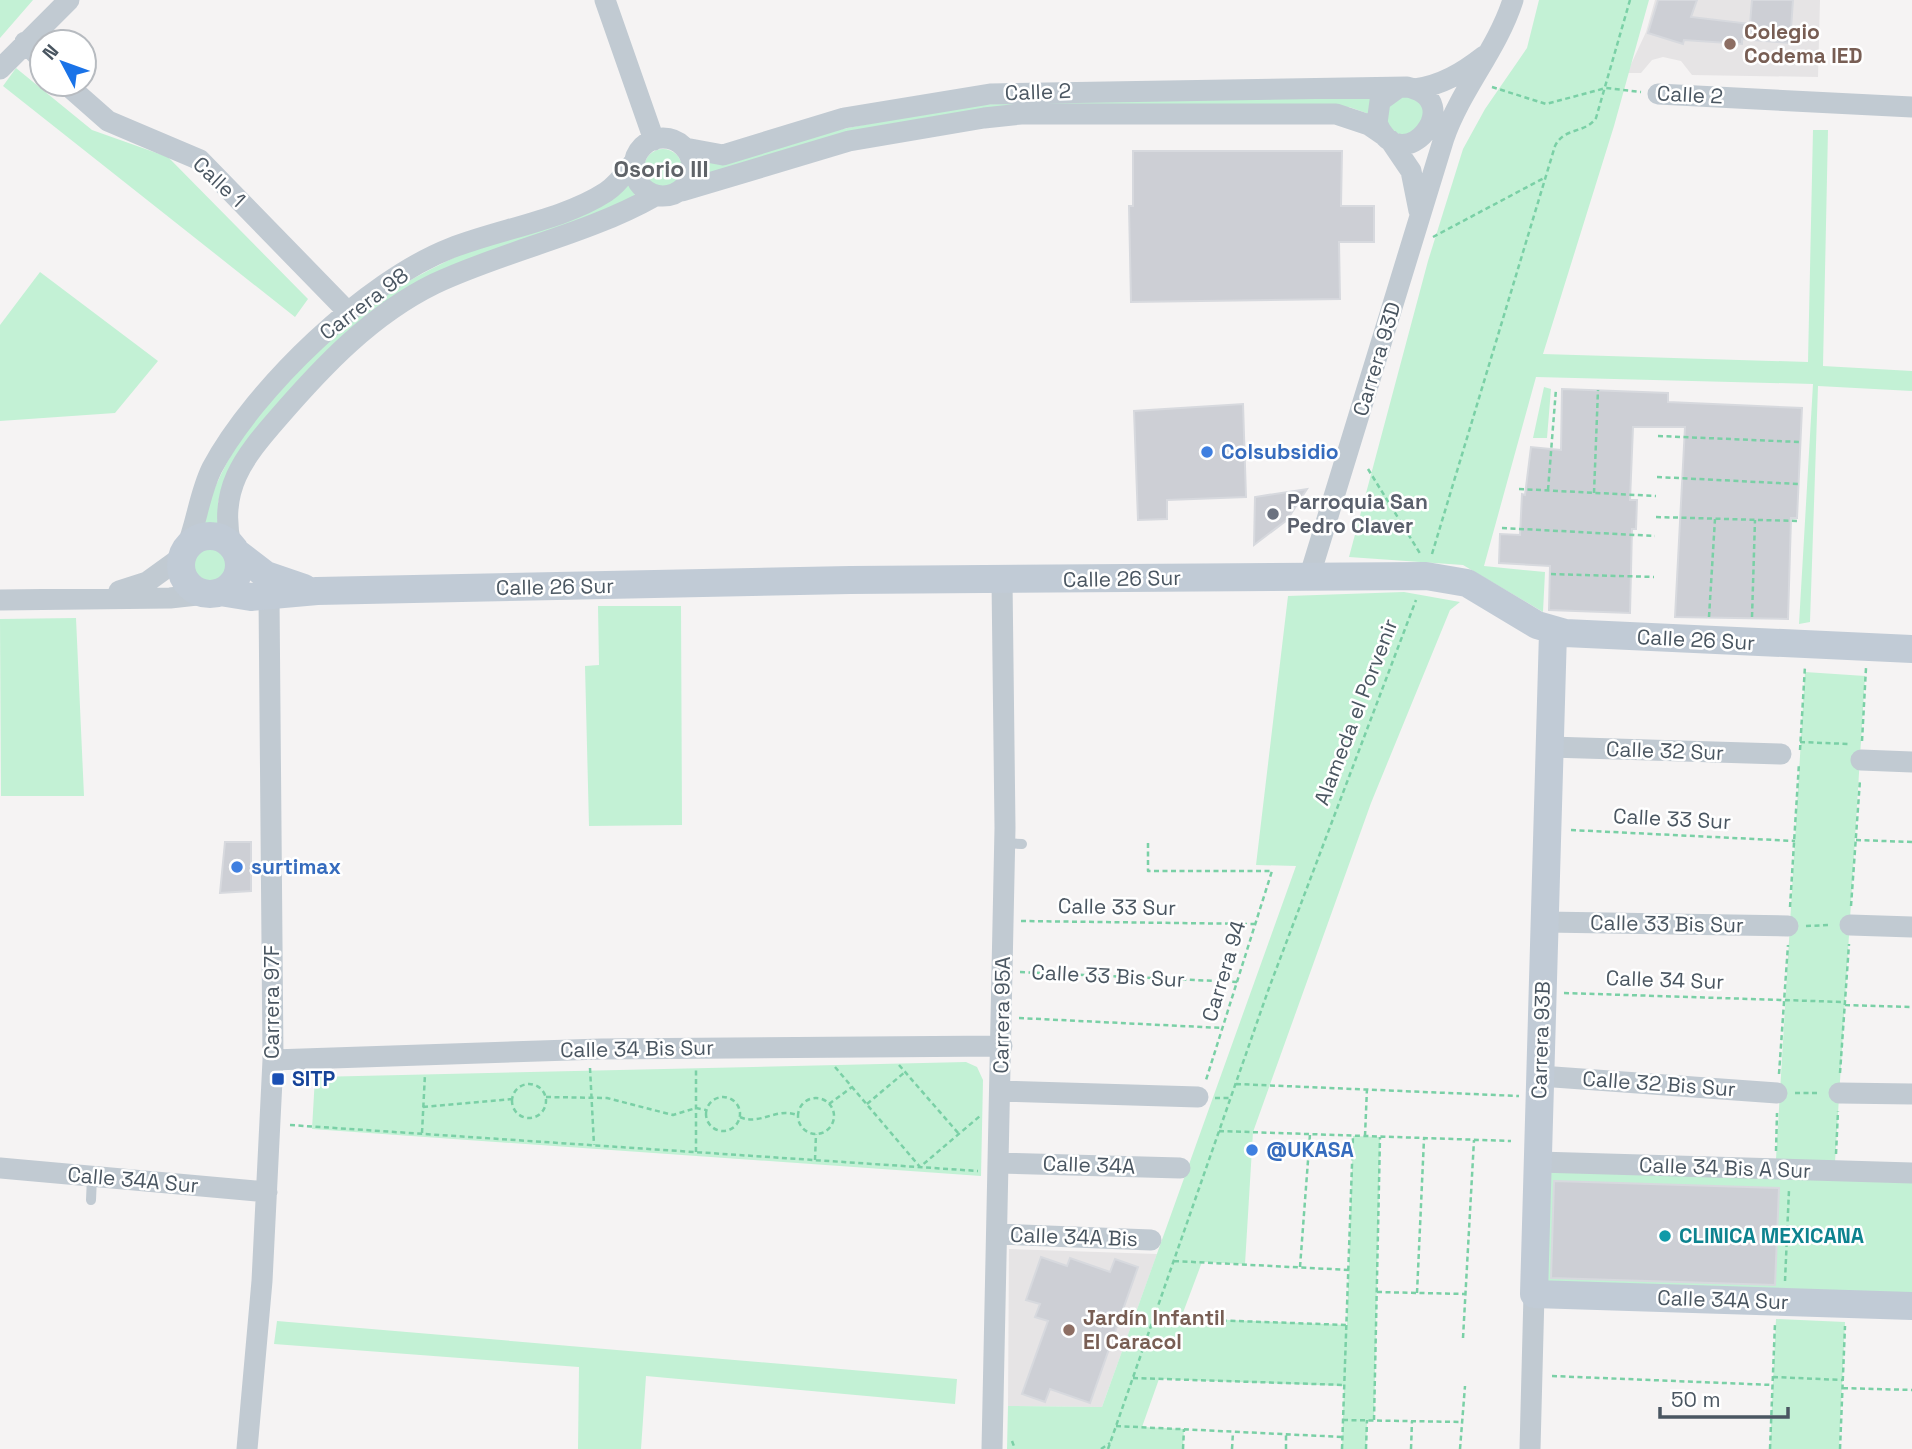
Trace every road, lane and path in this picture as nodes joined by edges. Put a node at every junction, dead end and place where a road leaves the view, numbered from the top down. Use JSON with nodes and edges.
{"nodes":[{"id":1,"x":69,"y":0,"type":"edge"},
{"id":2,"x":605,"y":0,"type":"edge"},
{"id":3,"x":1513,"y":0,"type":"edge"},
{"id":4,"x":1630,"y":0,"type":"edge"},
{"id":5,"x":25,"y":42,"type":"junction"},
{"id":6,"x":28,"y":45,"type":"edge"},
{"id":7,"x":1491,"y":50,"type":"junction"},
{"id":8,"x":0,"y":69,"type":"edge"},
{"id":9,"x":1473,"y":81,"type":"junction"},
{"id":10,"x":1407,"y":88,"type":"junction"},
{"id":11,"x":1606,"y":88,"type":"junction"},
{"id":12,"x":1658,"y":94,"type":"joint"},
{"id":13,"x":82,"y":98,"type":"edge"},
{"id":14,"x":1912,"y":107,"type":"edge"},
{"id":15,"x":1438,"y":127,"type":"junction"},
{"id":16,"x":1387,"y":138,"type":"junction"},
{"id":17,"x":654,"y":140,"type":"junction"},
{"id":18,"x":685,"y":148,"type":"junction"},
{"id":19,"x":635,"y":161,"type":"junction"},
{"id":20,"x":1544,"y":178,"type":"junction"},
{"id":21,"x":682,"y":191,"type":"junction"},
{"id":22,"x":655,"y":196,"type":"junction"},
{"id":23,"x":1426,"y":229,"type":"junction"},
{"id":24,"x":348,"y":312,"type":"junction"},
{"id":25,"x":1556,"y":389,"type":"dead end"},
{"id":26,"x":1598,"y":390,"type":"dead end"},
{"id":27,"x":1658,"y":436,"type":"dead end"},
{"id":28,"x":1800,"y":442,"type":"dead end"},
{"id":29,"x":1368,"y":469,"type":"dead end"},
{"id":30,"x":1657,"y":477,"type":"dead end"},
{"id":31,"x":1798,"y":484,"type":"dead end"},
{"id":32,"x":1519,"y":489,"type":"dead end"},
{"id":33,"x":1548,"y":491,"type":"junction"},
{"id":34,"x":1594,"y":493,"type":"junction"},
{"id":35,"x":1656,"y":496,"type":"dead end"},
{"id":36,"x":1656,"y":517,"type":"dead end"},
{"id":37,"x":1715,"y":519,"type":"junction"},
{"id":38,"x":1755,"y":520,"type":"junction"},
{"id":39,"x":1797,"y":522,"type":"dead end"},
{"id":40,"x":1502,"y":528,"type":"dead end"},
{"id":41,"x":1655,"y":536,"type":"dead end"},
{"id":42,"x":233,"y":548,"type":"junction"},
{"id":43,"x":184,"y":553,"type":"junction"},
{"id":44,"x":1427,"y":571,"type":"junction"},
{"id":45,"x":1550,"y":573,"type":"dead end"},
{"id":46,"x":1654,"y":577,"type":"dead end"},
{"id":47,"x":1309,"y":578,"type":"junction"},
{"id":48,"x":1002,"y":580,"type":"junction"},
{"id":49,"x":317,"y":591,"type":"junction"},
{"id":50,"x":213,"y":593,"type":"junction"},
{"id":51,"x":269,"y":596,"type":"junction"},
{"id":52,"x":100,"y":597,"type":"junction"},
{"id":53,"x":0,"y":600,"type":"edge"},
{"id":54,"x":1709,"y":617,"type":"dead end"},
{"id":55,"x":1752,"y":617,"type":"dead end"},
{"id":56,"x":1553,"y":632,"type":"junction"},
{"id":57,"x":1912,"y":649,"type":"edge"},
{"id":58,"x":1800,"y":742,"type":"dead end"},
{"id":59,"x":1550,"y":747,"type":"junction"},
{"id":60,"x":1855,"y":752,"type":"joint"},
{"id":61,"x":1781,"y":754,"type":"dead end"},
{"id":62,"x":1912,"y":762,"type":"edge"},
{"id":63,"x":1547,"y":829,"type":"junction"},
{"id":64,"x":1856,"y":840,"type":"dead end"},
{"id":65,"x":1795,"y":841,"type":"dead end"},
{"id":66,"x":1148,"y":842,"type":"dead end"},
{"id":67,"x":1912,"y":842,"type":"edge"},
{"id":68,"x":1021,"y":921,"type":"dead end"},
{"id":69,"x":1545,"y":922,"type":"junction"},
{"id":70,"x":1255,"y":924,"type":"junction"},
{"id":71,"x":1850,"y":925,"type":"joint"},
{"id":72,"x":1788,"y":926,"type":"joint"},
{"id":73,"x":1912,"y":927,"type":"edge"},
{"id":74,"x":1020,"y":972,"type":"dead end"},
{"id":75,"x":1237,"y":982,"type":"junction"},
{"id":76,"x":1543,"y":993,"type":"junction"},
{"id":77,"x":1912,"y":1007,"type":"edge"},
{"id":78,"x":1019,"y":1018,"type":"dead end"},
{"id":79,"x":1223,"y":1028,"type":"junction"},
{"id":80,"x":1002,"y":1046,"type":"junction"},
{"id":81,"x":893,"y":1058,"type":"dead end"},
{"id":82,"x":828,"y":1059,"type":"dead end"},
{"id":83,"x":272,"y":1060,"type":"junction"},
{"id":84,"x":696,"y":1062,"type":"dead end"},
{"id":85,"x":589,"y":1065,"type":"dead end"},
{"id":86,"x":425,"y":1068,"type":"dead end"},
{"id":87,"x":905,"y":1072,"type":"junction"},
{"id":88,"x":1236,"y":1084,"type":"junction"},
{"id":89,"x":1540,"y":1086,"type":"junction"},
{"id":90,"x":852,"y":1087,"type":"junction"},
{"id":91,"x":1367,"y":1088,"type":"junction"},
{"id":92,"x":1202,"y":1089,"type":"joint"},
{"id":93,"x":1001,"y":1091,"type":"junction"},
{"id":94,"x":1777,"y":1093,"type":"joint"},
{"id":95,"x":1839,"y":1093,"type":"joint"},
{"id":96,"x":1912,"y":1094,"type":"edge"},
{"id":97,"x":546,"y":1097,"type":"junction"},
{"id":98,"x":591,"y":1097,"type":"junction"},
{"id":99,"x":513,"y":1099,"type":"junction"},
{"id":100,"x":828,"y":1104,"type":"junction"},
{"id":101,"x":866,"y":1104,"type":"junction"},
{"id":102,"x":423,"y":1107,"type":"junction"},
{"id":103,"x":696,"y":1108,"type":"junction"},
{"id":104,"x":706,"y":1110,"type":"junction"},
{"id":105,"x":986,"y":1110,"type":"dead end"},
{"id":106,"x":798,"y":1115,"type":"junction"},
{"id":107,"x":740,"y":1117,"type":"junction"},
{"id":108,"x":286,"y":1124,"type":"dead end"},
{"id":109,"x":1219,"y":1131,"type":"junction"},
{"id":110,"x":422,"y":1133,"type":"junction"},
{"id":111,"x":816,"y":1134,"type":"junction"},
{"id":112,"x":959,"y":1134,"type":"junction"},
{"id":113,"x":1310,"y":1134,"type":"junction"},
{"id":114,"x":1353,"y":1136,"type":"junction"},
{"id":115,"x":1365,"y":1136,"type":"junction"},
{"id":116,"x":1380,"y":1137,"type":"junction"},
{"id":117,"x":1424,"y":1138,"type":"junction"},
{"id":118,"x":1474,"y":1140,"type":"junction"},
{"id":119,"x":1511,"y":1141,"type":"dead end"},
{"id":120,"x":594,"y":1145,"type":"junction"},
{"id":121,"x":696,"y":1152,"type":"junction"},
{"id":122,"x":815,"y":1160,"type":"junction"},
{"id":123,"x":1538,"y":1162,"type":"junction"},
{"id":124,"x":920,"y":1167,"type":"junction"},
{"id":125,"x":992,"y":1167,"type":"junction"},
{"id":126,"x":0,"y":1168,"type":"edge"},
{"id":127,"x":1180,"y":1168,"type":"dead end"},
{"id":128,"x":1790,"y":1170,"type":"junction"},
{"id":129,"x":1912,"y":1173,"type":"edge"},
{"id":130,"x":92,"y":1177,"type":"junction"},
{"id":131,"x":267,"y":1192,"type":"junction"},
{"id":132,"x":91,"y":1200,"type":"dead end"},
{"id":133,"x":997,"y":1234,"type":"junction"},
{"id":134,"x":1151,"y":1240,"type":"dead end"},
{"id":135,"x":1174,"y":1261,"type":"junction"},
{"id":136,"x":1300,"y":1267,"type":"junction"},
{"id":137,"x":1349,"y":1270,"type":"junction"},
{"id":138,"x":1377,"y":1292,"type":"junction"},
{"id":139,"x":1417,"y":1293,"type":"junction"},
{"id":140,"x":1465,"y":1294,"type":"junction"},
{"id":141,"x":1534,"y":1294,"type":"junction"},
{"id":142,"x":1780,"y":1302,"type":"junction"},
{"id":143,"x":1847,"y":1304,"type":"junction"},
{"id":144,"x":1912,"y":1306,"type":"edge"},
{"id":145,"x":1154,"y":1318,"type":"junction"},
{"id":146,"x":1347,"y":1325,"type":"junction"},
{"id":147,"x":1463,"y":1338,"type":"dead end"},
{"id":148,"x":1532,"y":1376,"type":"junction"},
{"id":149,"x":1773,"y":1377,"type":"junction"},
{"id":150,"x":1133,"y":1378,"type":"junction"},
{"id":151,"x":1843,"y":1380,"type":"junction"},
{"id":152,"x":1345,"y":1385,"type":"junction"},
{"id":153,"x":1773,"y":1385,"type":"junction"},
{"id":154,"x":1465,"y":1387,"type":"dead end"},
{"id":155,"x":1843,"y":1388,"type":"junction"},
{"id":156,"x":1912,"y":1390,"type":"edge"},
{"id":157,"x":1343,"y":1420,"type":"junction"},
{"id":158,"x":1367,"y":1420,"type":"junction"},
{"id":159,"x":1374,"y":1420,"type":"junction"},
{"id":160,"x":1412,"y":1421,"type":"junction"},
{"id":161,"x":1462,"y":1422,"type":"junction"},
{"id":162,"x":1116,"y":1426,"type":"junction"},
{"id":163,"x":1184,"y":1429,"type":"junction"},
{"id":164,"x":1233,"y":1432,"type":"junction"},
{"id":165,"x":1286,"y":1434,"type":"junction"},
{"id":166,"x":1343,"y":1437,"type":"junction"},
{"id":167,"x":1110,"y":1443,"type":"junction"},
{"id":168,"x":247,"y":1449,"type":"edge"},
{"id":169,"x":992,"y":1449,"type":"edge"},
{"id":170,"x":1101,"y":1449,"type":"edge"},
{"id":171,"x":1108,"y":1449,"type":"edge"},
{"id":172,"x":1182,"y":1449,"type":"edge"},
{"id":173,"x":1232,"y":1449,"type":"edge"},
{"id":174,"x":1286,"y":1449,"type":"edge"},
{"id":175,"x":1342,"y":1449,"type":"edge"},
{"id":176,"x":1366,"y":1449,"type":"edge"},
{"id":177,"x":1411,"y":1449,"type":"edge"},
{"id":178,"x":1460,"y":1449,"type":"edge"},
{"id":179,"x":1530,"y":1449,"type":"edge"},
{"id":180,"x":1770,"y":1449,"type":"edge"},
{"id":181,"x":1840,"y":1449,"type":"edge"}],
"edges":[{"from":1,"to":5,"type":"street"},
{"from":2,"to":17,"type":"street"},
{"from":3,"to":7,"type":"street"},
{"from":4,"to":11,"type":"path","name":"Alameda el Porvenir"},
{"from":5,"to":6,"type":"street"},
{"from":5,"to":8,"type":"street"},
{"from":7,"to":9,"type":"street"},
{"from":7,"to":10,"type":"street"},
{"from":9,"to":11,"type":"path","name":"Calle 2"},
{"from":9,"to":15,"type":"street"},
{"from":10,"to":15,"type":"street","name":"Carrera 93D"},
{"from":10,"to":16,"type":"street"},
{"from":10,"to":18,"type":"street","name":"Calle 2"},
{"from":11,"to":12,"type":"path","name":"Calle 2"},
{"from":11,"to":20,"type":"path","name":"Alameda el Porvenir"},
{"from":12,"to":14,"type":"street","name":"Calle 2"},
{"from":13,"to":24,"type":"street","name":"Calle 1"},
{"from":15,"to":16,"type":"street"},
{"from":15,"to":23,"type":"street","name":"Carrera 93D"},
{"from":16,"to":21,"type":"street","name":"Calle 2"},
{"from":16,"to":23,"type":"street","name":"Carrera 93D"},
{"from":17,"to":18,"type":"street"},
{"from":17,"to":19,"type":"street"},
{"from":18,"to":21,"type":"street"},
{"from":19,"to":22,"type":"street"},
{"from":19,"to":24,"type":"street","name":"Carrera 98"},
{"from":20,"to":23,"type":"path"},
{"from":20,"to":44,"type":"path","name":"Alameda el Porvenir"},
{"from":21,"to":22,"type":"street"},
{"from":22,"to":42,"type":"street","name":"Carrera 98"},
{"from":23,"to":47,"type":"street","name":"Carrera 93D"},
{"from":24,"to":43,"type":"street","name":"Carrera 98"},
{"from":25,"to":33,"type":"path"},
{"from":26,"to":34,"type":"path"},
{"from":27,"to":28,"type":"path"},
{"from":29,"to":44,"type":"path"},
{"from":30,"to":31,"type":"path"},
{"from":32,"to":33,"type":"path"},
{"from":33,"to":34,"type":"path"},
{"from":34,"to":35,"type":"path"},
{"from":36,"to":37,"type":"path"},
{"from":37,"to":38,"type":"path"},
{"from":37,"to":54,"type":"path"},
{"from":38,"to":39,"type":"path"},
{"from":38,"to":55,"type":"path"},
{"from":40,"to":41,"type":"path"},
{"from":42,"to":43,"type":"street"},
{"from":42,"to":49,"type":"street","name":"Calle 26 Sur"},
{"from":42,"to":50,"type":"street"},
{"from":43,"to":50,"type":"street"},
{"from":43,"to":52,"type":"street","name":"Calle 26 Sur"},
{"from":44,"to":47,"type":"street","name":"Calle 26 Sur"},
{"from":44,"to":56,"type":"street","name":"Calle 26 Sur"},
{"from":44,"to":88,"type":"path","name":"Alameda el Porvenir"},
{"from":45,"to":46,"type":"path"},
{"from":47,"to":48,"type":"street","name":"Calle 26 Sur"},
{"from":48,"to":49,"type":"street","name":"Calle 26 Sur"},
{"from":48,"to":80,"type":"street","name":"Carrera 95A"},
{"from":49,"to":51,"type":"street","name":"Calle 26 Sur"},
{"from":50,"to":51,"type":"street","name":"Calle 26 Sur"},
{"from":50,"to":52,"type":"street","name":"Calle 26 Sur"},
{"from":51,"to":83,"type":"street","name":"Carrera 97F"},
{"from":52,"to":53,"type":"street","name":"Calle 26 Sur"},
{"from":56,"to":57,"type":"street","name":"Calle 26 Sur"},
{"from":56,"to":59,"type":"street","name":"Carrera 93B"},
{"from":58,"to":60,"type":"path"},
{"from":59,"to":61,"type":"street","name":"Calle 32 Sur"},
{"from":59,"to":63,"type":"street","name":"Carrera 93B"},
{"from":60,"to":62,"type":"street"},
{"from":63,"to":65,"type":"path","name":"Calle 33 Sur"},
{"from":63,"to":69,"type":"street","name":"Carrera 93B"},
{"from":64,"to":67,"type":"path"},
{"from":66,"to":70,"type":"path","name":"Carrera 94"},
{"from":68,"to":70,"type":"path","name":"Calle 33 Sur"},
{"from":69,"to":72,"type":"street","name":"Calle 33 Bis Sur"},
{"from":69,"to":76,"type":"street","name":"Carrera 93B"},
{"from":70,"to":75,"type":"path","name":"Carrera 94"},
{"from":71,"to":72,"type":"path"},
{"from":71,"to":73,"type":"street"},
{"from":74,"to":75,"type":"path","name":"Calle 33 Bis Sur"},
{"from":75,"to":79,"type":"path","name":"Carrera 94"},
{"from":76,"to":77,"type":"path","name":"Calle 34 Sur"},
{"from":76,"to":89,"type":"street","name":"Carrera 93B"},
{"from":78,"to":79,"type":"path"},
{"from":79,"to":92,"type":"path","name":"Carrera 94"},
{"from":80,"to":83,"type":"street","name":"Calle 34 Bis Sur"},
{"from":80,"to":93,"type":"street","name":"Carrera 95A"},
{"from":81,"to":87,"type":"path"},
{"from":82,"to":90,"type":"path"},
{"from":83,"to":131,"type":"street","name":"Carrera 97F"},
{"from":84,"to":103,"type":"path"},
{"from":85,"to":98,"type":"path"},
{"from":86,"to":102,"type":"path"},
{"from":87,"to":101,"type":"path"},
{"from":87,"to":112,"type":"path"},
{"from":88,"to":91,"type":"path"},
{"from":88,"to":109,"type":"path","name":"Alameda el Porvenir"},
{"from":89,"to":91,"type":"path"},
{"from":89,"to":94,"type":"street","name":"Calle 32 Bis Sur"},
{"from":89,"to":123,"type":"street","name":"Carrera 93B"},
{"from":90,"to":100,"type":"path"},
{"from":90,"to":101,"type":"path"},
{"from":91,"to":115,"type":"path"},
{"from":92,"to":93,"type":"street"},
{"from":93,"to":125,"type":"street","name":"Carrera 95A"},
{"from":94,"to":95,"type":"path"},
{"from":95,"to":96,"type":"street"},
{"from":97,"to":98,"type":"path"},
{"from":97,"to":99,"type":"path"},
{"from":97,"to":99,"type":"path"},
{"from":98,"to":103,"type":"path"},
{"from":98,"to":120,"type":"path"},
{"from":99,"to":102,"type":"path"},
{"from":100,"to":106,"type":"path"},
{"from":100,"to":111,"type":"path"},
{"from":101,"to":124,"type":"path"},
{"from":102,"to":110,"type":"path"},
{"from":103,"to":104,"type":"path"},
{"from":103,"to":121,"type":"path"},
{"from":104,"to":107,"type":"path"},
{"from":104,"to":107,"type":"path"},
{"from":105,"to":112,"type":"path"},
{"from":106,"to":107,"type":"path"},
{"from":106,"to":111,"type":"path"},
{"from":108,"to":110,"type":"path"},
{"from":109,"to":113,"type":"path"},
{"from":109,"to":135,"type":"path","name":"Alameda el Porvenir"},
{"from":110,"to":120,"type":"path"},
{"from":111,"to":122,"type":"path"},
{"from":112,"to":124,"type":"path"},
{"from":113,"to":114,"type":"path"},
{"from":113,"to":136,"type":"path"},
{"from":114,"to":115,"type":"path"},
{"from":114,"to":137,"type":"path"},
{"from":115,"to":116,"type":"path"},
{"from":116,"to":117,"type":"path"},
{"from":116,"to":138,"type":"path"},
{"from":117,"to":118,"type":"path"},
{"from":117,"to":139,"type":"path"},
{"from":118,"to":119,"type":"path"},
{"from":118,"to":140,"type":"path"},
{"from":120,"to":121,"type":"path"},
{"from":121,"to":122,"type":"path"},
{"from":122,"to":124,"type":"path"},
{"from":123,"to":128,"type":"street","name":"Calle 34 Bis A Sur"},
{"from":123,"to":141,"type":"street","name":"Carrera 93B"},
{"from":124,"to":125,"type":"path"},
{"from":125,"to":127,"type":"street","name":"Calle 34A"},
{"from":125,"to":133,"type":"street","name":"Carrera 95A"},
{"from":126,"to":130,"type":"street","name":"Calle 34A Sur"},
{"from":128,"to":129,"type":"street","name":"Calle 34 Bis A Sur"},
{"from":128,"to":142,"type":"path"},
{"from":130,"to":131,"type":"street","name":"Calle 34A Sur"},
{"from":130,"to":132,"type":"lane"},
{"from":131,"to":168,"type":"street","name":"Carrera 97F"},
{"from":133,"to":134,"type":"street","name":"Calle 34A Bis"},
{"from":133,"to":169,"type":"street","name":"Carrera 95A"},
{"from":135,"to":136,"type":"path"},
{"from":135,"to":145,"type":"path","name":"Alameda el Porvenir"},
{"from":136,"to":137,"type":"path"},
{"from":137,"to":146,"type":"path"},
{"from":138,"to":139,"type":"path"},
{"from":138,"to":159,"type":"path"},
{"from":139,"to":140,"type":"path"},
{"from":140,"to":147,"type":"path"},
{"from":141,"to":142,"type":"street","name":"Calle 34A Sur"},
{"from":141,"to":148,"type":"street","name":"Carrera 93B"},
{"from":142,"to":143,"type":"street","name":"Calle 34A Sur"},
{"from":142,"to":149,"type":"path"},
{"from":143,"to":144,"type":"street","name":"Calle 34A Sur"},
{"from":143,"to":151,"type":"path"},
{"from":145,"to":146,"type":"path"},
{"from":145,"to":150,"type":"path","name":"Alameda el Porvenir"},
{"from":146,"to":152,"type":"path"},
{"from":148,"to":153,"type":"path"},
{"from":148,"to":179,"type":"street","name":"Carrera 93B"},
{"from":149,"to":151,"type":"path"},
{"from":149,"to":153,"type":"path"},
{"from":150,"to":152,"type":"path"},
{"from":150,"to":162,"type":"path","name":"Alameda el Porvenir"},
{"from":151,"to":155,"type":"path"},
{"from":152,"to":157,"type":"path"},
{"from":153,"to":180,"type":"path"},
{"from":154,"to":161,"type":"path"},
{"from":155,"to":156,"type":"path"},
{"from":155,"to":181,"type":"path"},
{"from":157,"to":158,"type":"path"},
{"from":157,"to":166,"type":"path"},
{"from":158,"to":159,"type":"path"},
{"from":158,"to":176,"type":"path"},
{"from":159,"to":160,"type":"path"},
{"from":160,"to":161,"type":"path"},
{"from":160,"to":177,"type":"path"},
{"from":161,"to":178,"type":"path"},
{"from":162,"to":163,"type":"path"},
{"from":162,"to":167,"type":"path","name":"Alameda el Porvenir"},
{"from":163,"to":164,"type":"path"},
{"from":163,"to":172,"type":"path"},
{"from":164,"to":165,"type":"path"},
{"from":164,"to":173,"type":"path"},
{"from":165,"to":166,"type":"path"},
{"from":165,"to":174,"type":"path"},
{"from":166,"to":175,"type":"path"},
{"from":167,"to":170,"type":"path"},
{"from":167,"to":171,"type":"path","name":"Alameda el Porvenir"}]}
